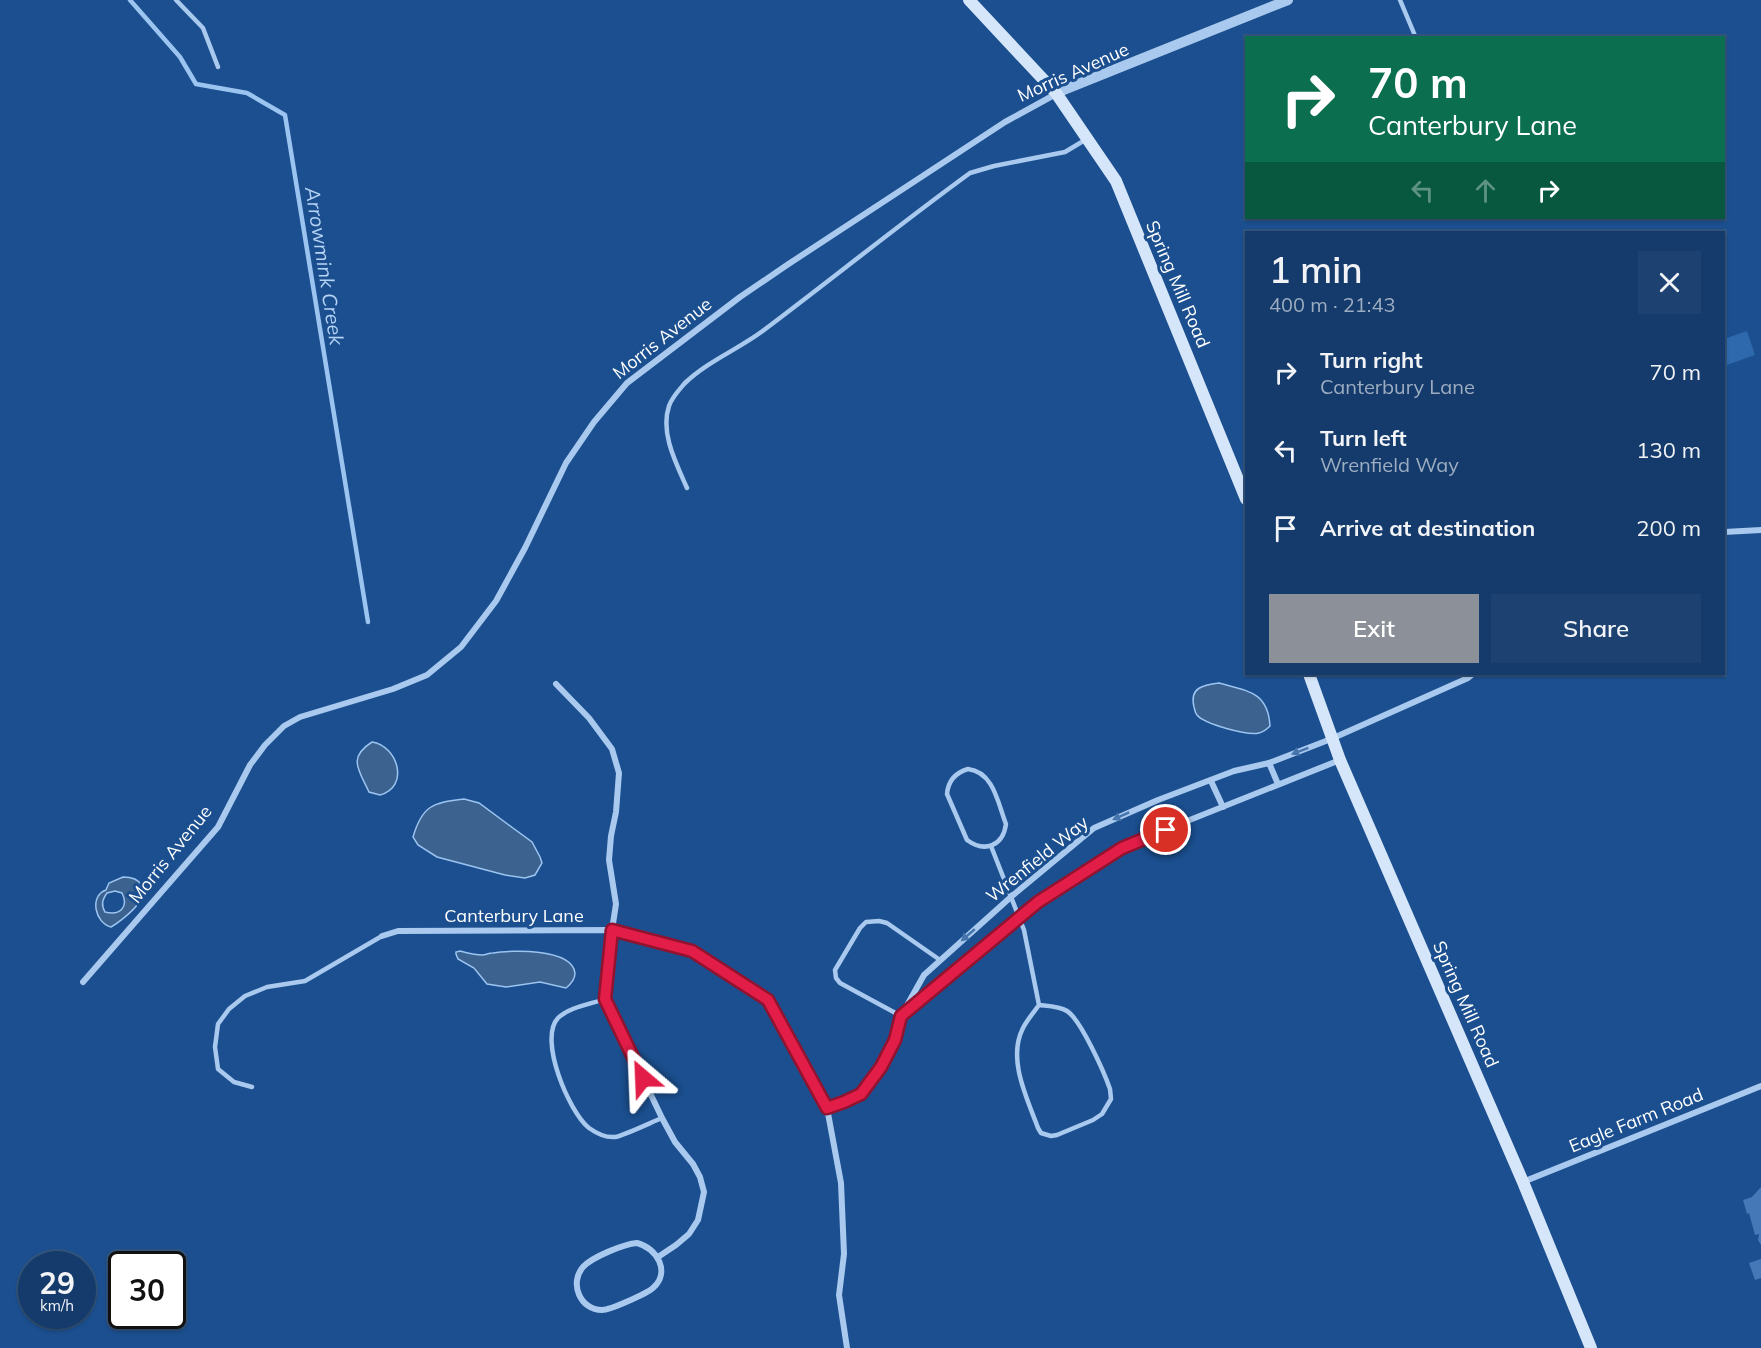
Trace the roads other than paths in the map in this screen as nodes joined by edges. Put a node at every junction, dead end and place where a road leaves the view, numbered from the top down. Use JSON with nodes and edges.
{"nodes":[{"id":1,"x":176,"y":0,"type":"edge"},
{"id":2,"x":969,"y":0,"type":"edge"},
{"id":3,"x":1288,"y":0,"type":"edge"},
{"id":4,"x":1400,"y":0,"type":"edge"},
{"id":5,"x":1415,"y":36,"type":"edge"},
{"id":6,"x":218,"y":67,"type":"dead end"},
{"id":7,"x":1056,"y":93,"type":"junction"},
{"id":8,"x":1088,"y":138,"type":"junction"},
{"id":9,"x":687,"y":488,"type":"dead end"},
{"id":10,"x":1245,"y":497,"type":"edge"},
{"id":11,"x":1761,"y":530,"type":"edge"},
{"id":12,"x":1725,"y":532,"type":"edge"},
{"id":13,"x":1309,"y":675,"type":"edge"},
{"id":14,"x":1472,"y":675,"type":"edge"},
{"id":15,"x":556,"y":684,"type":"dead end"},
{"id":16,"x":1331,"y":739,"type":"junction"},
{"id":17,"x":1340,"y":760,"type":"junction"},
{"id":18,"x":1269,"y":763,"type":"junction"},
{"id":19,"x":1211,"y":781,"type":"junction"},
{"id":20,"x":1278,"y":784,"type":"junction"},
{"id":21,"x":1223,"y":807,"type":"junction"},
{"id":22,"x":991,"y":846,"type":"junction"},
{"id":23,"x":1012,"y":896,"type":"junction"},
{"id":24,"x":1018,"y":918,"type":"junction"},
{"id":25,"x":612,"y":930,"type":"junction"},
{"id":26,"x":382,"y":936,"type":"joint"},
{"id":27,"x":940,"y":960,"type":"junction"},
{"id":28,"x":83,"y":982,"type":"dead end"},
{"id":29,"x":605,"y":999,"type":"junction"},
{"id":30,"x":1039,"y":1005,"type":"junction"},
{"id":31,"x":901,"y":1016,"type":"junction"},
{"id":32,"x":1761,"y":1086,"type":"edge"},
{"id":33,"x":252,"y":1087,"type":"dead end"},
{"id":34,"x":827,"y":1108,"type":"junction"},
{"id":35,"x":662,"y":1118,"type":"junction"},
{"id":36,"x":1523,"y":1182,"type":"junction"},
{"id":37,"x":658,"y":1257,"type":"junction"},
{"id":38,"x":847,"y":1348,"type":"edge"},
{"id":39,"x":1591,"y":1348,"type":"edge"}],
"edges":[{"from":1,"to":6,"type":"lane"},
{"from":2,"to":7,"type":"main road","name":"Spring Mill Road"},
{"from":3,"to":7,"type":"street","name":"Morris Avenue"},
{"from":4,"to":5,"type":"lane"},
{"from":7,"to":8,"type":"main road","name":"Spring Mill Road"},
{"from":7,"to":28,"type":"street","name":"Morris Avenue"},
{"from":8,"to":9,"type":"lane"},
{"from":8,"to":10,"type":"main road","name":"Spring Mill Road"},
{"from":11,"to":12,"type":"street"},
{"from":13,"to":16,"type":"main road","name":"Spring Mill Road"},
{"from":14,"to":16,"type":"street","name":"Wrenfield Way"},
{"from":15,"to":25,"type":"street"},
{"from":16,"to":17,"type":"main road","name":"Spring Mill Road"},
{"from":16,"to":18,"type":"street","name":"Wrenfield Way","one_way":true},
{"from":17,"to":20,"type":"street","name":"Wrenfield Way"},
{"from":17,"to":36,"type":"main road","name":"Spring Mill Road"},
{"from":18,"to":19,"type":"street","name":"Wrenfield Way"},
{"from":18,"to":20,"type":"street"},
{"from":19,"to":21,"type":"street"},
{"from":19,"to":23,"type":"street","name":"Wrenfield Way","one_way":true},
{"from":20,"to":21,"type":"street","name":"Wrenfield Way"},
{"from":21,"to":24,"type":"street","name":"Wrenfield Way"},
{"from":22,"to":22,"type":"lane"},
{"from":22,"to":23,"type":"lane"},
{"from":23,"to":24,"type":"lane"},
{"from":23,"to":27,"type":"street","name":"Wrenfield Way","one_way":true},
{"from":24,"to":30,"type":"lane"},
{"from":24,"to":31,"type":"street","name":"Wrenfield Way"},
{"from":25,"to":26,"type":"street","name":"Canterbury Lane"},
{"from":25,"to":29,"type":"street"},
{"from":25,"to":34,"type":"street","name":"Canterbury Lane"},
{"from":26,"to":33,"type":"lane"},
{"from":27,"to":31,"type":"street","name":"Wrenfield Way"},
{"from":27,"to":31,"type":"lane"},
{"from":29,"to":35,"type":"street"},
{"from":29,"to":35,"type":"lane"},
{"from":30,"to":30,"type":"lane"},
{"from":31,"to":34,"type":"street","name":"Wrenfield Way"},
{"from":32,"to":36,"type":"street","name":"Eagle Farm Road"},
{"from":34,"to":38,"type":"street","name":"Canterbury Lane"},
{"from":35,"to":37,"type":"street"},
{"from":36,"to":39,"type":"main road","name":"Spring Mill Road"},
{"from":37,"to":37,"type":"street"}]}
